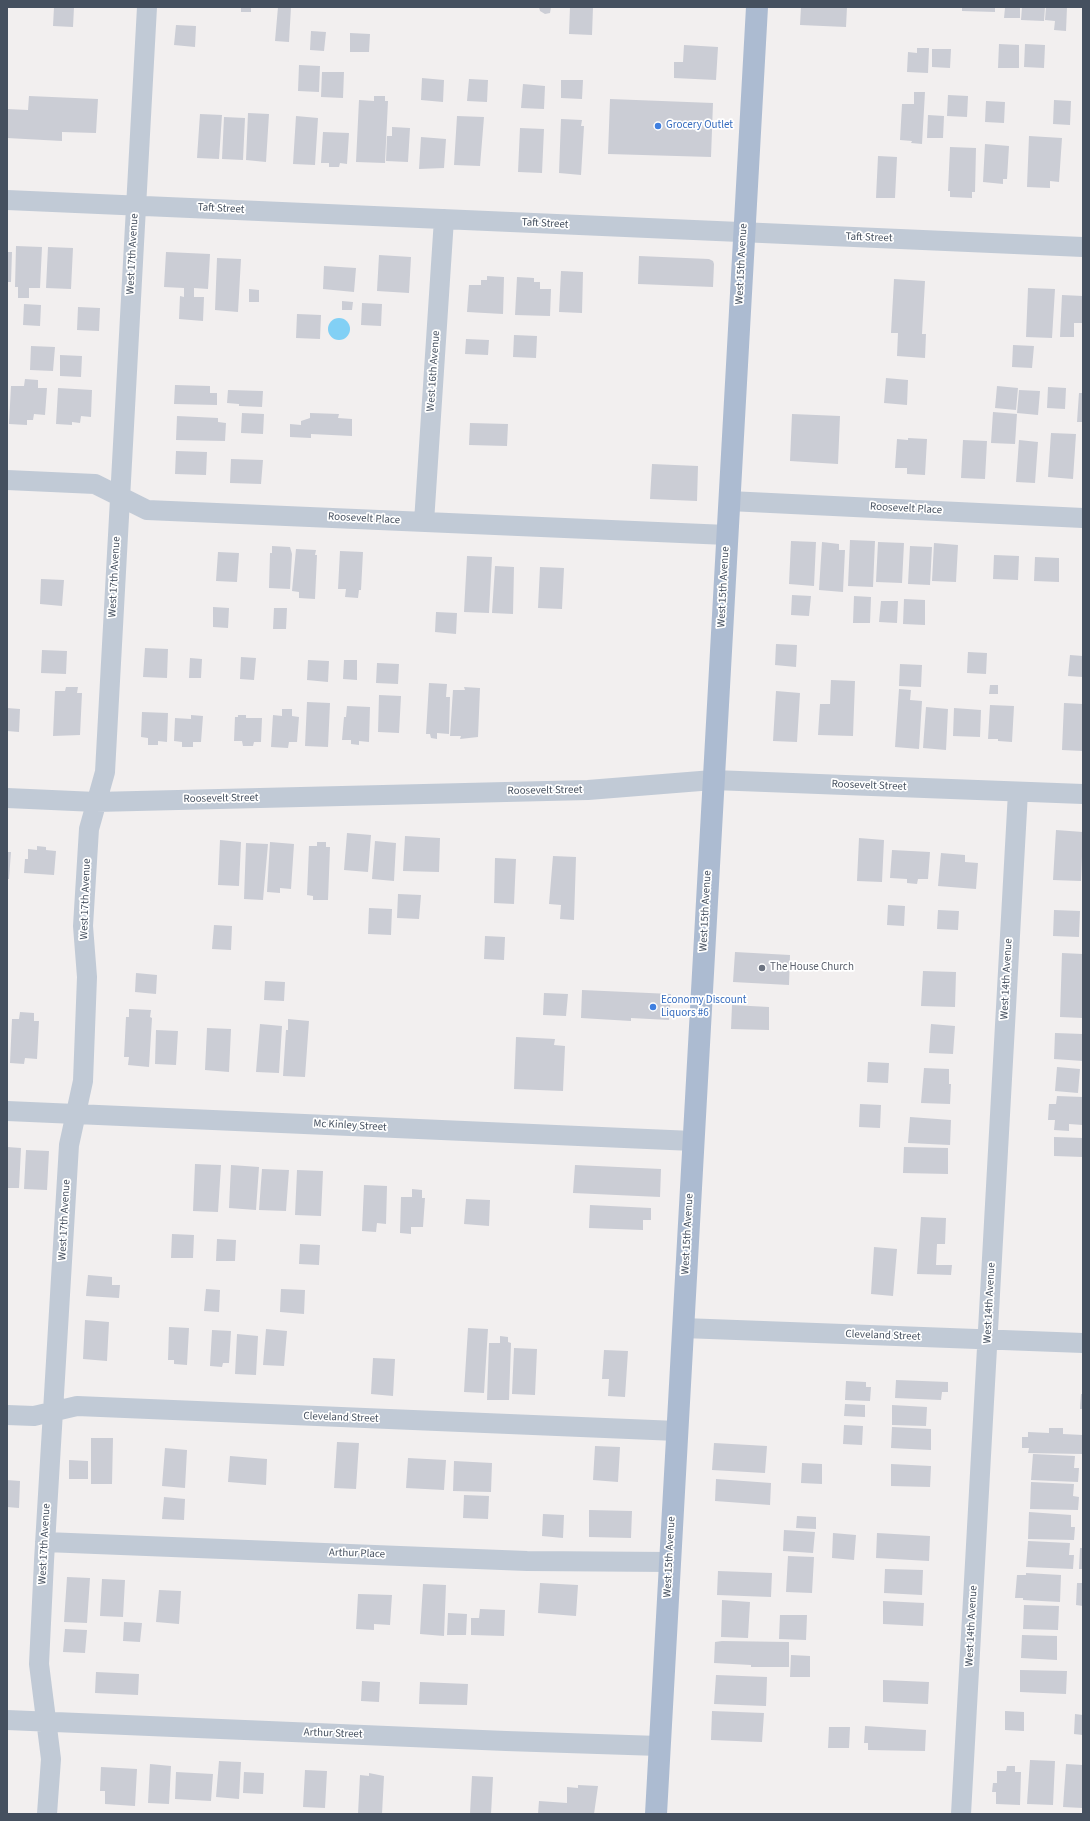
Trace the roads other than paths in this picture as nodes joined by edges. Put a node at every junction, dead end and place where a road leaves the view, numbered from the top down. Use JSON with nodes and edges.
{"nodes":[{"id":1,"x":147,"y":7,"type":"edge"},
{"id":2,"x":757,"y":7,"type":"edge"},
{"id":3,"x":7,"y":200,"type":"edge"},
{"id":4,"x":136,"y":206,"type":"junction"},
{"id":5,"x":444,"y":219,"type":"junction"},
{"id":6,"x":744,"y":232,"type":"junction"},
{"id":7,"x":1083,"y":247,"type":"edge"},
{"id":8,"x":7,"y":480,"type":"edge"},
{"id":9,"x":120,"y":498,"type":"junction"},
{"id":10,"x":729,"y":501,"type":"junction"},
{"id":11,"x":1083,"y":518,"type":"edge"},
{"id":12,"x":424,"y":522,"type":"junction"},
{"id":13,"x":727,"y":535,"type":"junction"},
{"id":14,"x":713,"y":780,"type":"junction"},
{"id":15,"x":1018,"y":792,"type":"junction"},
{"id":16,"x":1083,"y":794,"type":"edge"},
{"id":17,"x":7,"y":798,"type":"edge"},
{"id":18,"x":96,"y":802,"type":"junction"},
{"id":19,"x":7,"y":1111,"type":"edge"},
{"id":20,"x":76,"y":1114,"type":"junction"},
{"id":21,"x":693,"y":1141,"type":"junction"},
{"id":22,"x":683,"y":1328,"type":"junction"},
{"id":23,"x":988,"y":1340,"type":"junction"},
{"id":24,"x":1083,"y":1344,"type":"edge"},
{"id":25,"x":53,"y":1413,"type":"junction"},
{"id":26,"x":7,"y":1415,"type":"edge"},
{"id":27,"x":677,"y":1431,"type":"junction"},
{"id":28,"x":45,"y":1542,"type":"junction"},
{"id":29,"x":670,"y":1562,"type":"junction"},
{"id":30,"x":7,"y":1720,"type":"edge"},
{"id":31,"x":46,"y":1722,"type":"junction"},
{"id":32,"x":659,"y":1746,"type":"junction"},
{"id":33,"x":47,"y":1814,"type":"edge"},
{"id":34,"x":656,"y":1814,"type":"edge"},
{"id":35,"x":961,"y":1814,"type":"edge"}],
"edges":[{"from":1,"to":4,"type":"street","name":"West 17th Avenue"},
{"from":2,"to":6,"type":"main road","name":"West 15th Avenue"},
{"from":3,"to":4,"type":"street","name":"Taft Street"},
{"from":4,"to":5,"type":"street","name":"Taft Street"},
{"from":4,"to":9,"type":"street","name":"West 17th Avenue"},
{"from":5,"to":6,"type":"street","name":"Taft Street"},
{"from":5,"to":12,"type":"street","name":"West 16th Avenue"},
{"from":6,"to":7,"type":"street","name":"Taft Street"},
{"from":6,"to":10,"type":"main road","name":"West 15th Avenue"},
{"from":8,"to":9,"type":"street","name":"Roosevelt Place"},
{"from":9,"to":12,"type":"street","name":"Roosevelt Place"},
{"from":9,"to":18,"type":"street","name":"West 17th Avenue"},
{"from":10,"to":11,"type":"street","name":"Roosevelt Place"},
{"from":10,"to":13,"type":"main road","name":"West 15th Avenue"},
{"from":12,"to":13,"type":"street","name":"Roosevelt Place"},
{"from":13,"to":14,"type":"main road","name":"West 15th Avenue"},
{"from":14,"to":15,"type":"street","name":"Roosevelt Street"},
{"from":14,"to":18,"type":"street","name":"Roosevelt Street"},
{"from":14,"to":21,"type":"main road","name":"West 15th Avenue"},
{"from":15,"to":16,"type":"street","name":"Roosevelt Street"},
{"from":15,"to":23,"type":"street","name":"West 14th Avenue"},
{"from":17,"to":18,"type":"street","name":"Roosevelt Street"},
{"from":18,"to":20,"type":"street","name":"West 17th Avenue"},
{"from":19,"to":20,"type":"street","name":"Mc Kinley Street"},
{"from":20,"to":21,"type":"street","name":"Mc Kinley Street"},
{"from":20,"to":25,"type":"street","name":"West 17th Avenue"},
{"from":21,"to":22,"type":"main road","name":"West 15th Avenue"},
{"from":22,"to":23,"type":"street","name":"Cleveland Street"},
{"from":22,"to":27,"type":"main road","name":"West 15th Avenue"},
{"from":23,"to":24,"type":"street","name":"Cleveland Street"},
{"from":23,"to":35,"type":"street","name":"West 14th Avenue"},
{"from":25,"to":26,"type":"street","name":"Cleveland Street"},
{"from":25,"to":27,"type":"street","name":"Cleveland Street"},
{"from":25,"to":28,"type":"street","name":"West 17th Avenue"},
{"from":27,"to":29,"type":"main road","name":"West 15th Avenue"},
{"from":28,"to":29,"type":"street","name":"Arthur Place"},
{"from":28,"to":31,"type":"street","name":"West 17th Avenue"},
{"from":29,"to":32,"type":"main road","name":"West 15th Avenue"},
{"from":30,"to":31,"type":"street","name":"Arthur Street"},
{"from":31,"to":32,"type":"street","name":"Arthur Street"},
{"from":31,"to":33,"type":"street","name":"West 17th Avenue"},
{"from":32,"to":34,"type":"main road","name":"West 15th Avenue"}]}
